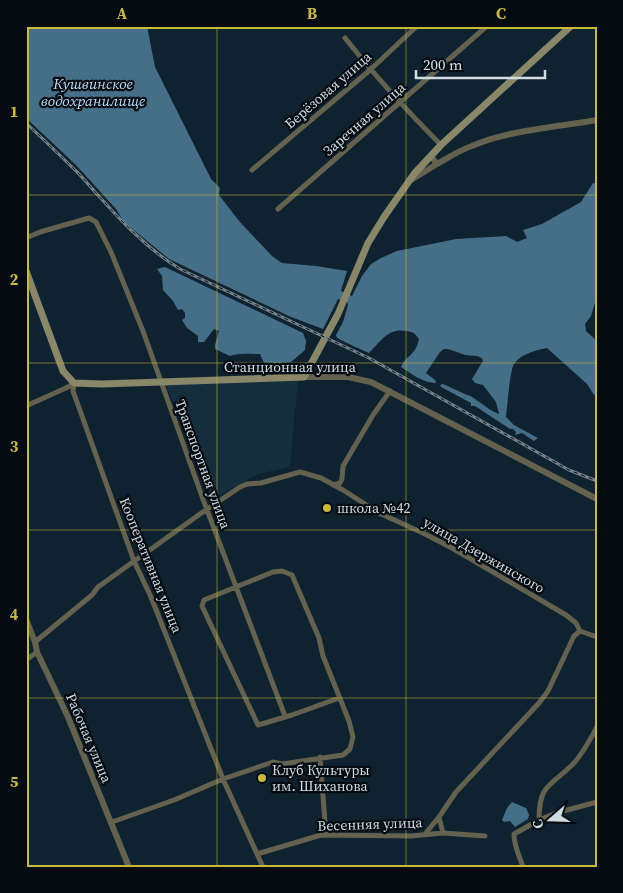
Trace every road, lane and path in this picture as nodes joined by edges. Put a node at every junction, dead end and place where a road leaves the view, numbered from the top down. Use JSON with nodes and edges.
{"nodes":[{"id":1,"x":417,"y":26,"type":"edge"},
{"id":2,"x":488,"y":26,"type":"edge"},
{"id":3,"x":571,"y":26,"type":"edge"},
{"id":4,"x":345,"y":38,"type":"dead end"},
{"id":5,"x":370,"y":70,"type":"junction"},
{"id":6,"x":400,"y":103,"type":"junction"},
{"id":7,"x":597,"y":120,"type":"edge"},
{"id":8,"x":441,"y":145,"type":"junction"},
{"id":9,"x":431,"y":156,"type":"junction"},
{"id":10,"x":437,"y":164,"type":"junction"},
{"id":11,"x":252,"y":170,"type":"dead end"},
{"id":12,"x":409,"y":181,"type":"junction"},
{"id":13,"x":278,"y":209,"type":"dead end"},
{"id":14,"x":26,"y":238,"type":"edge"},
{"id":15,"x":26,"y":271,"type":"edge"},
{"id":16,"x":304,"y":377,"type":"junction"},
{"id":17,"x":161,"y":382,"type":"junction"},
{"id":18,"x":74,"y":383,"type":"junction"},
{"id":19,"x":390,"y":391,"type":"junction"},
{"id":20,"x":26,"y":406,"type":"edge"},
{"id":21,"x":342,"y":479,"type":"junction"},
{"id":22,"x":333,"y":485,"type":"junction"},
{"id":23,"x":349,"y":494,"type":"junction"},
{"id":24,"x":597,"y":499,"type":"edge"},
{"id":25,"x":207,"y":509,"type":"junction"},
{"id":26,"x":134,"y":561,"type":"junction"},
{"id":27,"x":236,"y":587,"type":"junction"},
{"id":28,"x":26,"y":620,"type":"edge"},
{"id":29,"x":580,"y":631,"type":"junction"},
{"id":30,"x":597,"y":637,"type":"edge"},
{"id":31,"x":35,"y":642,"type":"junction"},
{"id":32,"x":37,"y":652,"type":"junction"},
{"id":33,"x":26,"y":660,"type":"edge"},
{"id":34,"x":339,"y":698,"type":"junction"},
{"id":35,"x":286,"y":716,"type":"junction"},
{"id":36,"x":597,"y":727,"type":"edge"},
{"id":37,"x":320,"y":757,"type":"junction"},
{"id":38,"x":223,"y":779,"type":"junction"},
{"id":39,"x":597,"y":802,"type":"edge"},
{"id":40,"x":440,"y":817,"type":"junction"},
{"id":41,"x":539,"y":820,"type":"junction"},
{"id":42,"x":112,"y":822,"type":"junction"},
{"id":43,"x":443,"y":833,"type":"junction"},
{"id":44,"x":425,"y":834,"type":"junction"},
{"id":45,"x":326,"y":835,"type":"junction"},
{"id":46,"x":485,"y":836,"type":"dead end"},
{"id":47,"x":257,"y":854,"type":"junction"},
{"id":48,"x":129,"y":867,"type":"edge"},
{"id":49,"x":263,"y":867,"type":"edge"},
{"id":50,"x":523,"y":867,"type":"edge"}],
"edges":[{"from":1,"to":5,"type":"street","name":"Берёзовая улица"},
{"from":2,"to":6,"type":"street","name":"Заречная улица"},
{"from":3,"to":8,"type":"main road"},
{"from":4,"to":5,"type":"street"},
{"from":5,"to":6,"type":"street"},
{"from":5,"to":11,"type":"street","name":"Берёзовая улица"},
{"from":6,"to":8,"type":"street"},
{"from":6,"to":13,"type":"street","name":"Заречная улица"},
{"from":7,"to":10,"type":"street"},
{"from":8,"to":9,"type":"main road"},
{"from":9,"to":10,"type":"street"},
{"from":9,"to":12,"type":"main road"},
{"from":10,"to":12,"type":"street"},
{"from":12,"to":16,"type":"main road"},
{"from":14,"to":17,"type":"street","name":"Транспортная улица"},
{"from":15,"to":18,"type":"main road","name":"Кооперативная улица"},
{"from":16,"to":17,"type":"main road","name":"Станционная улица"},
{"from":16,"to":19,"type":"street","name":"Станционная улица"},
{"from":17,"to":18,"type":"main road","name":"Станционная улица"},
{"from":17,"to":25,"type":"street","name":"Транспортная улица"},
{"from":18,"to":20,"type":"street"},
{"from":18,"to":26,"type":"street","name":"Кооперативная улица"},
{"from":19,"to":21,"type":"street"},
{"from":19,"to":24,"type":"street","name":"Станционная улица"},
{"from":21,"to":22,"type":"street"},
{"from":21,"to":23,"type":"street"},
{"from":22,"to":23,"type":"street","name":"улица Дзержинского"},
{"from":22,"to":25,"type":"street","name":"улица Дзержинского"},
{"from":23,"to":29,"type":"street","name":"улица Дзержинского"},
{"from":25,"to":26,"type":"street"},
{"from":25,"to":27,"type":"street","name":"Транспортная улица"},
{"from":26,"to":31,"type":"street"},
{"from":26,"to":38,"type":"street","name":"Кооперативная улица"},
{"from":27,"to":34,"type":"street"},
{"from":27,"to":35,"type":"street","name":"Транспортная улица"},
{"from":27,"to":35,"type":"street"},
{"from":28,"to":31,"type":"street","name":"Рабочая улица"},
{"from":29,"to":30,"type":"street"},
{"from":29,"to":40,"type":"street"},
{"from":31,"to":32,"type":"street","name":"Рабочая улица"},
{"from":32,"to":33,"type":"street"},
{"from":32,"to":42,"type":"street","name":"Рабочая улица"},
{"from":34,"to":35,"type":"street"},
{"from":34,"to":37,"type":"street"},
{"from":36,"to":41,"type":"street"},
{"from":37,"to":38,"type":"street"},
{"from":37,"to":45,"type":"street"},
{"from":38,"to":42,"type":"street"},
{"from":38,"to":47,"type":"street","name":"Кооперативная улица"},
{"from":39,"to":41,"type":"street"},
{"from":40,"to":43,"type":"street"},
{"from":40,"to":44,"type":"street"},
{"from":41,"to":50,"type":"street"},
{"from":42,"to":48,"type":"street","name":"Рабочая улица"},
{"from":43,"to":44,"type":"street","name":"Весенняя улица"},
{"from":43,"to":46,"type":"street","name":"Весенняя улица"},
{"from":44,"to":45,"type":"street","name":"Весенняя улица"},
{"from":45,"to":47,"type":"street","name":"Весенняя улица"},
{"from":47,"to":49,"type":"street","name":"Кооперативная улица"}]}
